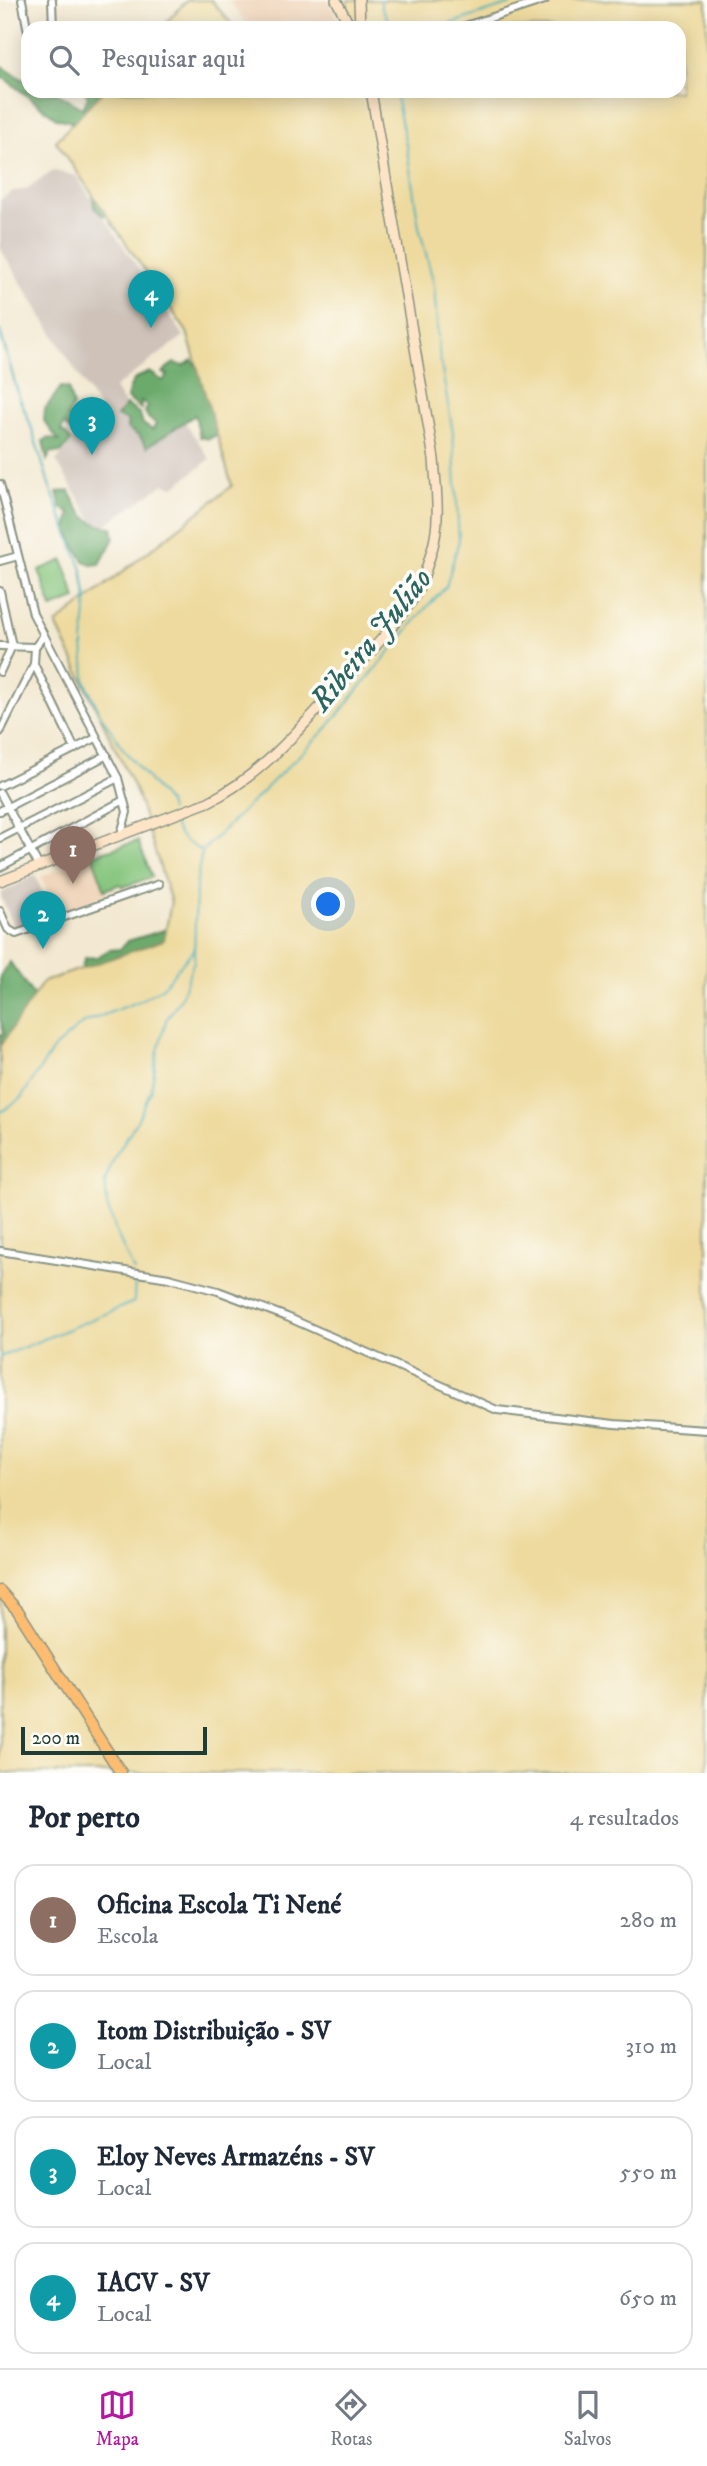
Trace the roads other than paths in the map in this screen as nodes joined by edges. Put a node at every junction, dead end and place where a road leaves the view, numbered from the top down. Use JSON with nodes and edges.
{"nodes":[{"id":1,"x":22,"y":0,"type":"edge"},
{"id":2,"x":51,"y":0,"type":"edge"},
{"id":3,"x":336,"y":0,"type":"edge"},
{"id":4,"x":359,"y":0,"type":"edge"},
{"id":5,"x":545,"y":0,"type":"edge"},
{"id":6,"x":26,"y":21,"type":"edge"},
{"id":7,"x":53,"y":21,"type":"edge"},
{"id":8,"x":347,"y":21,"type":"edge"},
{"id":9,"x":360,"y":21,"type":"edge"},
{"id":10,"x":480,"y":21,"type":"edge"},
{"id":11,"x":371,"y":98,"type":"edge"},
{"id":12,"x":0,"y":485,"type":"edge"},
{"id":13,"x":2,"y":503,"type":"edge"},
{"id":14,"x":18,"y":556,"type":"junction"},
{"id":15,"x":0,"y":561,"type":"edge"},
{"id":16,"x":0,"y":592,"type":"edge"},
{"id":17,"x":44,"y":635,"type":"junction"},
{"id":18,"x":0,"y":646,"type":"edge"},
{"id":19,"x":12,"y":646,"type":"junction"},
{"id":20,"x":34,"y":647,"type":"junction"},
{"id":21,"x":34,"y":664,"type":"junction"},
{"id":22,"x":0,"y":672,"type":"edge"},
{"id":23,"x":0,"y":712,"type":"edge"},
{"id":24,"x":8,"y":715,"type":"junction"},
{"id":25,"x":0,"y":732,"type":"edge"},
{"id":26,"x":96,"y":737,"type":"junction"},
{"id":27,"x":75,"y":749,"type":"junction"},
{"id":28,"x":107,"y":755,"type":"junction"},
{"id":29,"x":118,"y":778,"type":"junction"},
{"id":30,"x":0,"y":786,"type":"edge"},
{"id":31,"x":0,"y":793,"type":"edge"},
{"id":32,"x":124,"y":800,"type":"junction"},
{"id":33,"x":8,"y":807,"type":"junction"},
{"id":34,"x":0,"y":811,"type":"edge"},
{"id":35,"x":19,"y":828,"type":"junction"},
{"id":36,"x":121,"y":834,"type":"junction"},
{"id":37,"x":0,"y":838,"type":"edge"},
{"id":38,"x":31,"y":851,"type":"junction"},
{"id":39,"x":39,"y":866,"type":"junction"},
{"id":40,"x":0,"y":867,"type":"edge"},
{"id":41,"x":0,"y":881,"type":"edge"},
{"id":42,"x":159,"y":884,"type":"dead end"},
{"id":43,"x":0,"y":911,"type":"edge"},
{"id":44,"x":0,"y":1251,"type":"edge"},
{"id":45,"x":707,"y":1430,"type":"edge"},
{"id":46,"x":0,"y":1591,"type":"edge"},
{"id":47,"x":121,"y":1773,"type":"edge"}],
"edges":[{"from":1,"to":6,"type":"street"},
{"from":2,"to":7,"type":"street"},
{"from":3,"to":8,"type":"main road"},
{"from":4,"to":9,"type":"main road"},
{"from":5,"to":10,"type":"street"},
{"from":11,"to":36,"type":"main road"},
{"from":12,"to":13,"type":"street"},
{"from":13,"to":14,"type":"street"},
{"from":14,"to":15,"type":"street"},
{"from":14,"to":17,"type":"street"},
{"from":16,"to":19,"type":"street"},
{"from":17,"to":20,"type":"street"},
{"from":17,"to":26,"type":"street"},
{"from":18,"to":19,"type":"street"},
{"from":19,"to":20,"type":"street"},
{"from":19,"to":22,"type":"street"},
{"from":20,"to":21,"type":"street"},
{"from":21,"to":24,"type":"street"},
{"from":21,"to":27,"type":"street"},
{"from":23,"to":24,"type":"street"},
{"from":24,"to":25,"type":"street"},
{"from":26,"to":27,"type":"street"},
{"from":26,"to":28,"type":"street"},
{"from":27,"to":30,"type":"street"},
{"from":28,"to":29,"type":"street"},
{"from":28,"to":33,"type":"street"},
{"from":29,"to":32,"type":"street"},
{"from":29,"to":35,"type":"street"},
{"from":31,"to":33,"type":"street"},
{"from":32,"to":36,"type":"street"},
{"from":32,"to":38,"type":"street"},
{"from":33,"to":34,"type":"street"},
{"from":33,"to":35,"type":"street"},
{"from":35,"to":37,"type":"street"},
{"from":35,"to":38,"type":"street"},
{"from":36,"to":39,"type":"main road"},
{"from":38,"to":39,"type":"street"},
{"from":38,"to":40,"type":"street"},
{"from":39,"to":41,"type":"main road"},
{"from":42,"to":43,"type":"street"},
{"from":44,"to":45,"type":"street"},
{"from":46,"to":47,"type":"main road"}]}
